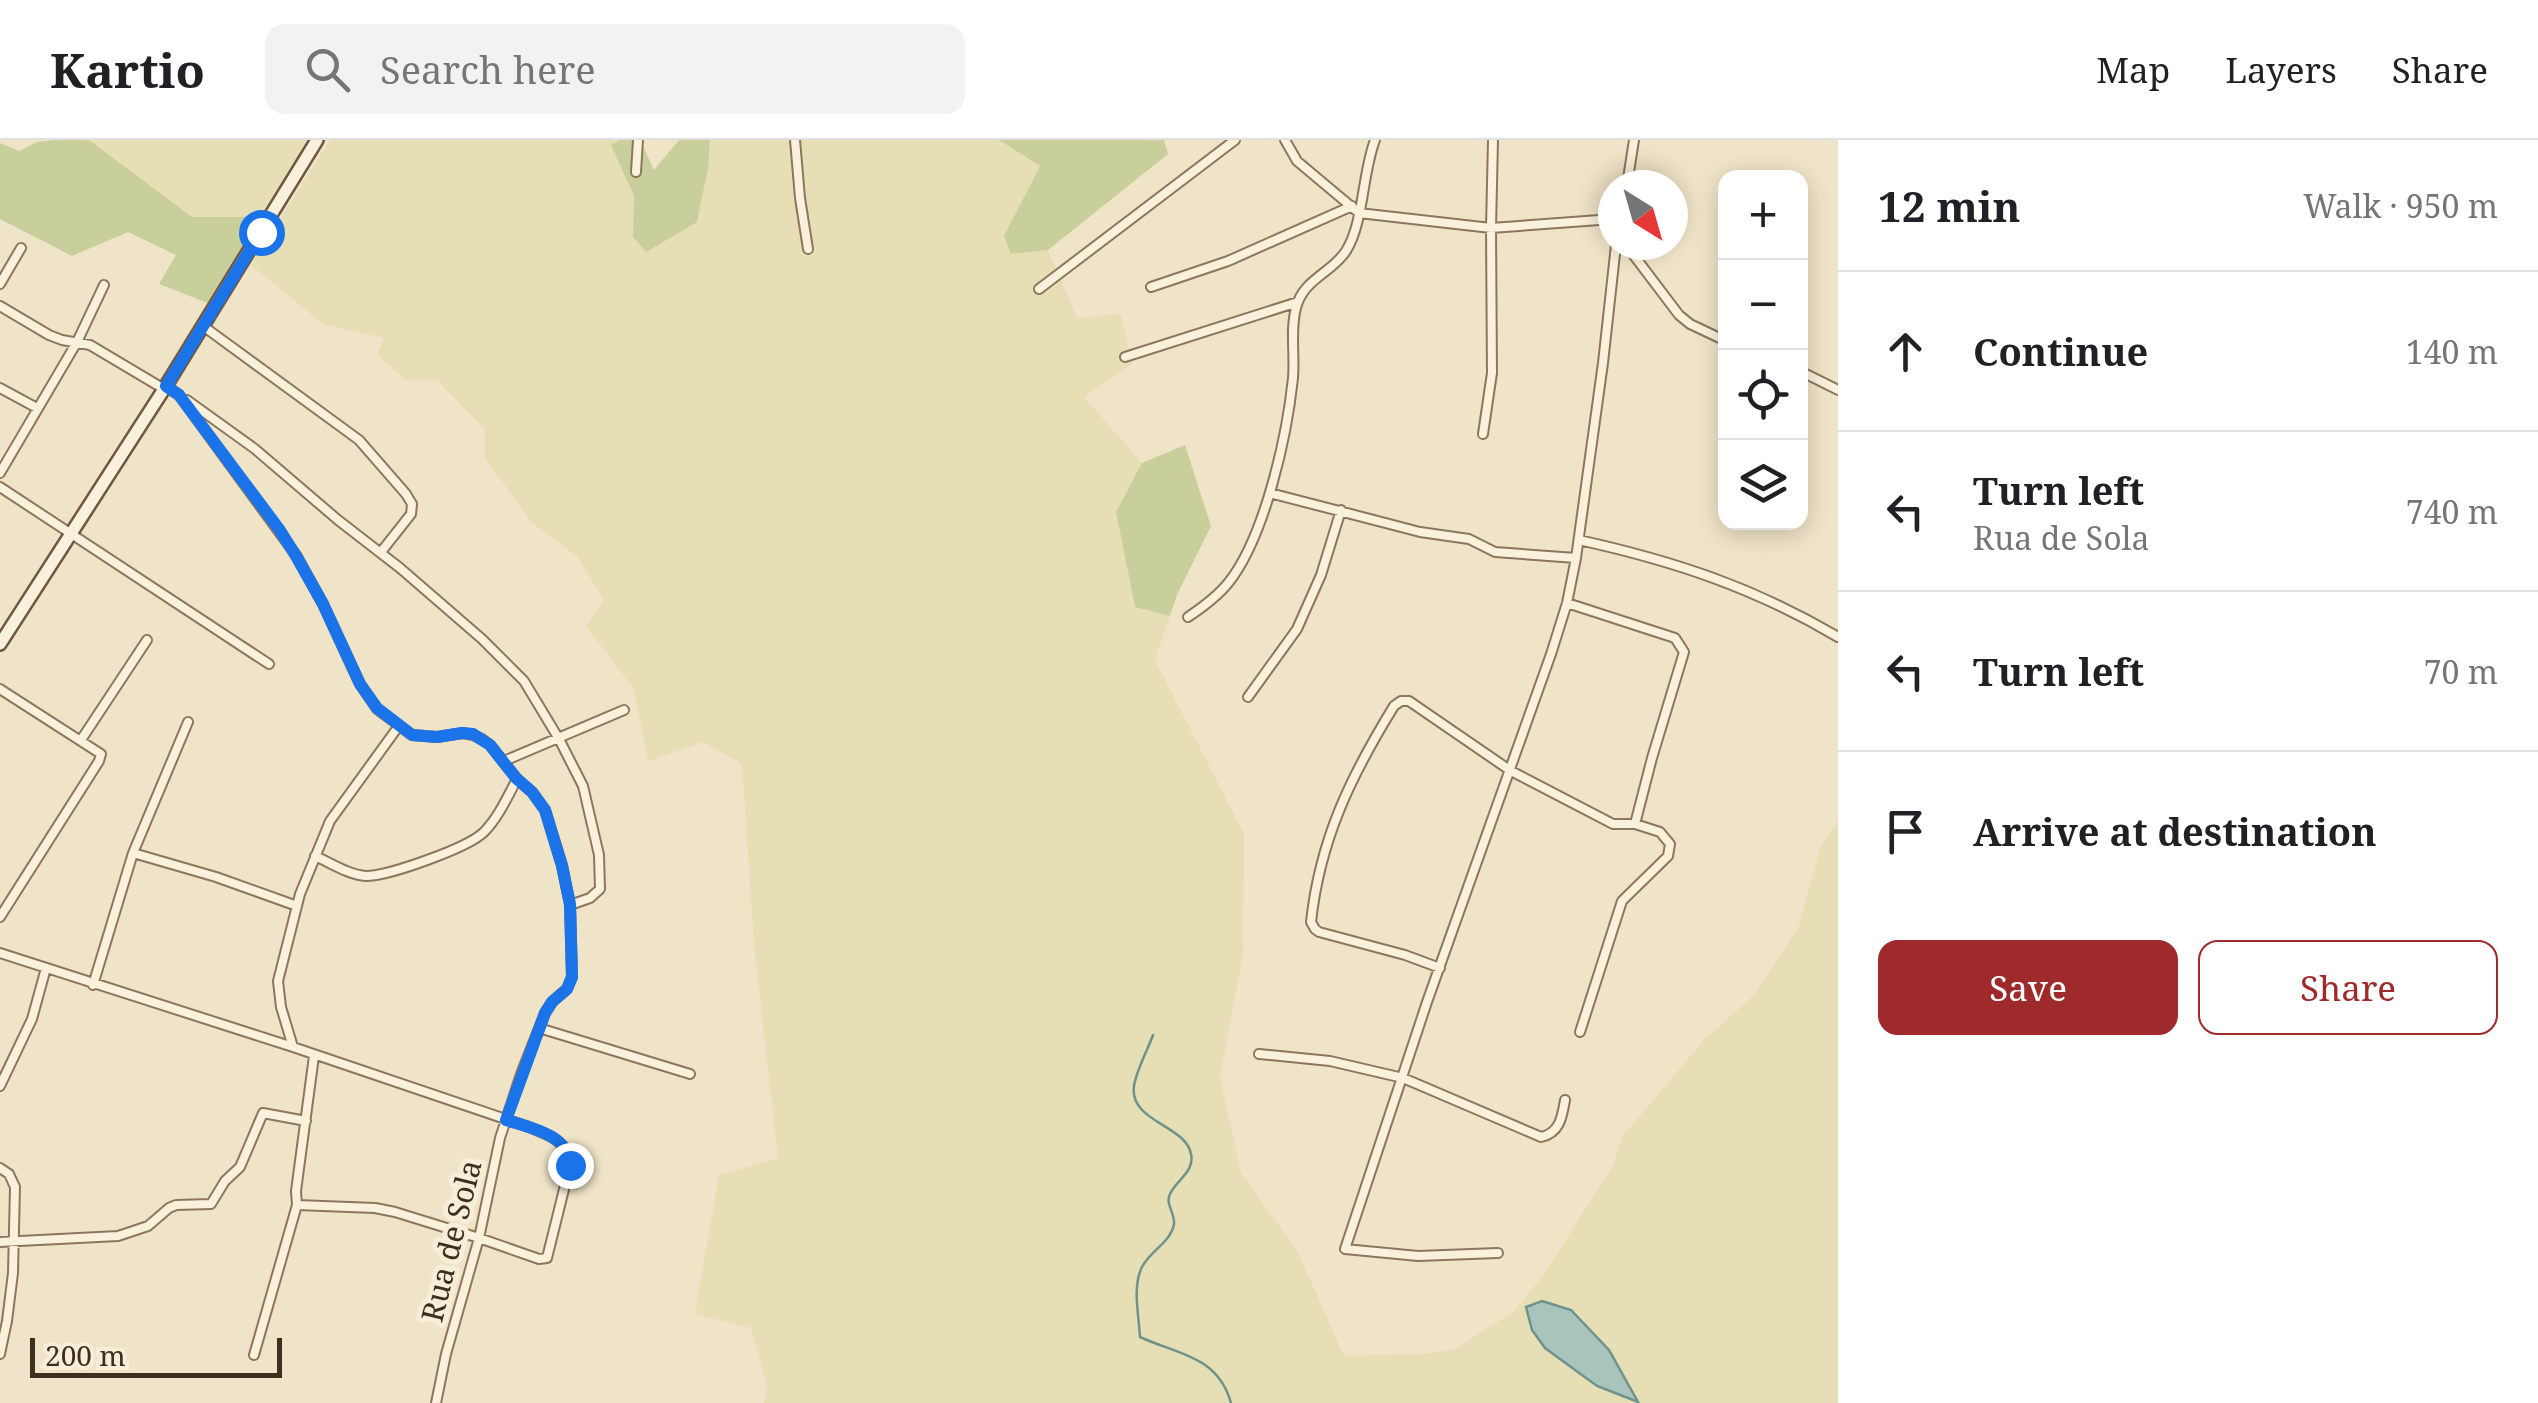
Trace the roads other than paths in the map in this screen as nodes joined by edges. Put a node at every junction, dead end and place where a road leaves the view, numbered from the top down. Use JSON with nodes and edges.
{"nodes":[{"id":1,"x":317,"y":140,"type":"edge"},
{"id":2,"x":638,"y":140,"type":"edge"},
{"id":3,"x":795,"y":140,"type":"edge"},
{"id":4,"x":1235,"y":140,"type":"edge"},
{"id":5,"x":1285,"y":140,"type":"edge"},
{"id":6,"x":1374,"y":140,"type":"edge"},
{"id":7,"x":1493,"y":140,"type":"edge"},
{"id":8,"x":1634,"y":140,"type":"edge"},
{"id":9,"x":1629,"y":170,"type":"edge"},
{"id":10,"x":636,"y":172,"type":"dead end"},
{"id":11,"x":1356,"y":210,"type":"junction"},
{"id":12,"x":1598,"y":219,"type":"edge"},
{"id":13,"x":1491,"y":228,"type":"junction"},
{"id":14,"x":21,"y":248,"type":"dead end"},
{"id":15,"x":808,"y":249,"type":"dead end"},
{"id":16,"x":1614,"y":260,"type":"edge"},
{"id":17,"x":1638,"y":260,"type":"edge"},
{"id":18,"x":0,"y":284,"type":"edge"},
{"id":19,"x":104,"y":285,"type":"dead end"},
{"id":20,"x":1151,"y":287,"type":"dead end"},
{"id":21,"x":1039,"y":289,"type":"dead end"},
{"id":22,"x":1298,"y":302,"type":"junction"},
{"id":23,"x":0,"y":306,"type":"edge"},
{"id":24,"x":203,"y":326,"type":"junction"},
{"id":25,"x":1718,"y":336,"type":"edge"},
{"id":26,"x":76,"y":342,"type":"junction"},
{"id":27,"x":1124,"y":357,"type":"dead end"},
{"id":28,"x":1808,"y":375,"type":"edge"},
{"id":29,"x":0,"y":388,"type":"edge"},
{"id":30,"x":165,"y":388,"type":"junction"},
{"id":31,"x":1838,"y":390,"type":"edge"},
{"id":32,"x":179,"y":395,"type":"junction"},
{"id":33,"x":37,"y":408,"type":"junction"},
{"id":34,"x":1483,"y":434,"type":"dead end"},
{"id":35,"x":0,"y":473,"type":"edge"},
{"id":36,"x":0,"y":487,"type":"edge"},
{"id":37,"x":1270,"y":494,"type":"junction"},
{"id":38,"x":1341,"y":510,"type":"junction"},
{"id":39,"x":69,"y":533,"type":"junction"},
{"id":40,"x":1578,"y":540,"type":"junction"},
{"id":41,"x":381,"y":552,"type":"junction"},
{"id":42,"x":1576,"y":558,"type":"junction"},
{"id":43,"x":1567,"y":603,"type":"junction"},
{"id":44,"x":1188,"y":617,"type":"dead end"},
{"id":45,"x":5,"y":626,"type":"edge"},
{"id":46,"x":1838,"y":638,"type":"edge"},
{"id":47,"x":147,"y":640,"type":"dead end"},
{"id":48,"x":0,"y":644,"type":"edge"},
{"id":49,"x":269,"y":664,"type":"dead end"},
{"id":50,"x":0,"y":689,"type":"edge"},
{"id":51,"x":1248,"y":697,"type":"dead end"},
{"id":52,"x":624,"y":710,"type":"dead end"},
{"id":53,"x":188,"y":722,"type":"dead end"},
{"id":54,"x":398,"y":727,"type":"junction"},
{"id":55,"x":559,"y":739,"type":"junction"},
{"id":56,"x":82,"y":740,"type":"junction"},
{"id":57,"x":504,"y":761,"type":"junction"},
{"id":58,"x":1511,"y":772,"type":"junction"},
{"id":59,"x":516,"y":778,"type":"junction"},
{"id":60,"x":1635,"y":824,"type":"junction"},
{"id":61,"x":133,"y":853,"type":"junction"},
{"id":62,"x":315,"y":856,"type":"junction"},
{"id":63,"x":570,"y":904,"type":"junction"},
{"id":64,"x":297,"y":906,"type":"junction"},
{"id":65,"x":0,"y":917,"type":"edge"},
{"id":66,"x":0,"y":953,"type":"edge"},
{"id":67,"x":46,"y":968,"type":"junction"},
{"id":68,"x":1440,"y":968,"type":"junction"},
{"id":69,"x":93,"y":984,"type":"junction"},
{"id":70,"x":539,"y":1028,"type":"junction"},
{"id":71,"x":1580,"y":1032,"type":"dead end"},
{"id":72,"x":293,"y":1048,"type":"junction"},
{"id":73,"x":1259,"y":1054,"type":"dead end"},
{"id":74,"x":314,"y":1056,"type":"junction"},
{"id":75,"x":690,"y":1074,"type":"dead end"},
{"id":76,"x":1403,"y":1078,"type":"junction"},
{"id":77,"x":0,"y":1086,"type":"edge"},
{"id":78,"x":1565,"y":1100,"type":"dead end"},
{"id":79,"x":506,"y":1120,"type":"junction"},
{"id":80,"x":306,"y":1121,"type":"junction"},
{"id":81,"x":0,"y":1168,"type":"edge"},
{"id":82,"x":298,"y":1205,"type":"junction"},
{"id":83,"x":479,"y":1238,"type":"junction"},
{"id":84,"x":14,"y":1240,"type":"junction"},
{"id":85,"x":0,"y":1242,"type":"edge"},
{"id":86,"x":1498,"y":1253,"type":"dead end"},
{"id":87,"x":0,"y":1354,"type":"edge"},
{"id":88,"x":254,"y":1355,"type":"dead end"},
{"id":89,"x":436,"y":1403,"type":"edge"}],
"edges":[{"from":1,"to":24,"type":"main road"},
{"from":2,"to":10,"type":"street"},
{"from":3,"to":15,"type":"street"},
{"from":4,"to":21,"type":"street"},
{"from":5,"to":11,"type":"street"},
{"from":6,"to":11,"type":"street"},
{"from":7,"to":13,"type":"street"},
{"from":8,"to":9,"type":"street"},
{"from":11,"to":13,"type":"street"},
{"from":11,"to":20,"type":"street"},
{"from":11,"to":22,"type":"street"},
{"from":12,"to":13,"type":"street"},
{"from":13,"to":34,"type":"street"},
{"from":14,"to":18,"type":"street"},
{"from":16,"to":40,"type":"street"},
{"from":17,"to":25,"type":"street"},
{"from":19,"to":26,"type":"street"},
{"from":22,"to":27,"type":"street"},
{"from":22,"to":37,"type":"street"},
{"from":23,"to":26,"type":"street"},
{"from":24,"to":30,"type":"main road"},
{"from":24,"to":41,"type":"street"},
{"from":26,"to":30,"type":"street"},
{"from":26,"to":33,"type":"street"},
{"from":28,"to":31,"type":"street"},
{"from":29,"to":33,"type":"street"},
{"from":30,"to":32,"type":"street"},
{"from":30,"to":39,"type":"main road"},
{"from":32,"to":41,"type":"street"},
{"from":32,"to":54,"type":"street"},
{"from":33,"to":35,"type":"street"},
{"from":36,"to":39,"type":"street"},
{"from":37,"to":38,"type":"street"},
{"from":37,"to":44,"type":"street"},
{"from":38,"to":42,"type":"street"},
{"from":38,"to":51,"type":"street"},
{"from":39,"to":45,"type":"main road"},
{"from":39,"to":49,"type":"street"},
{"from":40,"to":42,"type":"street"},
{"from":40,"to":46,"type":"street"},
{"from":41,"to":55,"type":"street"},
{"from":42,"to":43,"type":"street"},
{"from":43,"to":58,"type":"street"},
{"from":43,"to":60,"type":"street"},
{"from":45,"to":48,"type":"main road"},
{"from":47,"to":56,"type":"street"},
{"from":50,"to":56,"type":"street"},
{"from":52,"to":55,"type":"street"},
{"from":53,"to":61,"type":"street"},
{"from":54,"to":57,"type":"street","name":"Rua de Sola"},
{"from":54,"to":62,"type":"street"},
{"from":55,"to":57,"type":"street"},
{"from":55,"to":63,"type":"street"},
{"from":56,"to":65,"type":"street"},
{"from":57,"to":59,"type":"street","name":"Rua de Sola"},
{"from":58,"to":60,"type":"street"},
{"from":58,"to":68,"type":"street"},
{"from":58,"to":68,"type":"street"},
{"from":59,"to":62,"type":"street"},
{"from":59,"to":63,"type":"street","name":"Rua de Sola"},
{"from":60,"to":71,"type":"street"},
{"from":61,"to":64,"type":"street"},
{"from":61,"to":69,"type":"street"},
{"from":62,"to":64,"type":"street"},
{"from":63,"to":70,"type":"street","name":"Rua de Sola"},
{"from":64,"to":72,"type":"street"},
{"from":66,"to":67,"type":"street"},
{"from":67,"to":69,"type":"street"},
{"from":67,"to":77,"type":"street"},
{"from":68,"to":76,"type":"street"},
{"from":69,"to":72,"type":"street"},
{"from":70,"to":75,"type":"street"},
{"from":70,"to":79,"type":"street","name":"Rua de Sola"},
{"from":72,"to":74,"type":"street"},
{"from":73,"to":76,"type":"street"},
{"from":74,"to":79,"type":"street"},
{"from":74,"to":80,"type":"street"},
{"from":76,"to":78,"type":"street"},
{"from":76,"to":86,"type":"street"},
{"from":79,"to":83,"type":"street","name":"Rua de Sola"},
{"from":79,"to":83,"type":"street"},
{"from":80,"to":82,"type":"street"},
{"from":80,"to":84,"type":"street"},
{"from":81,"to":84,"type":"street"},
{"from":82,"to":83,"type":"street"},
{"from":82,"to":88,"type":"street"},
{"from":83,"to":89,"type":"street","name":"Rua de Sola"},
{"from":84,"to":85,"type":"street"},
{"from":84,"to":87,"type":"street"}]}
